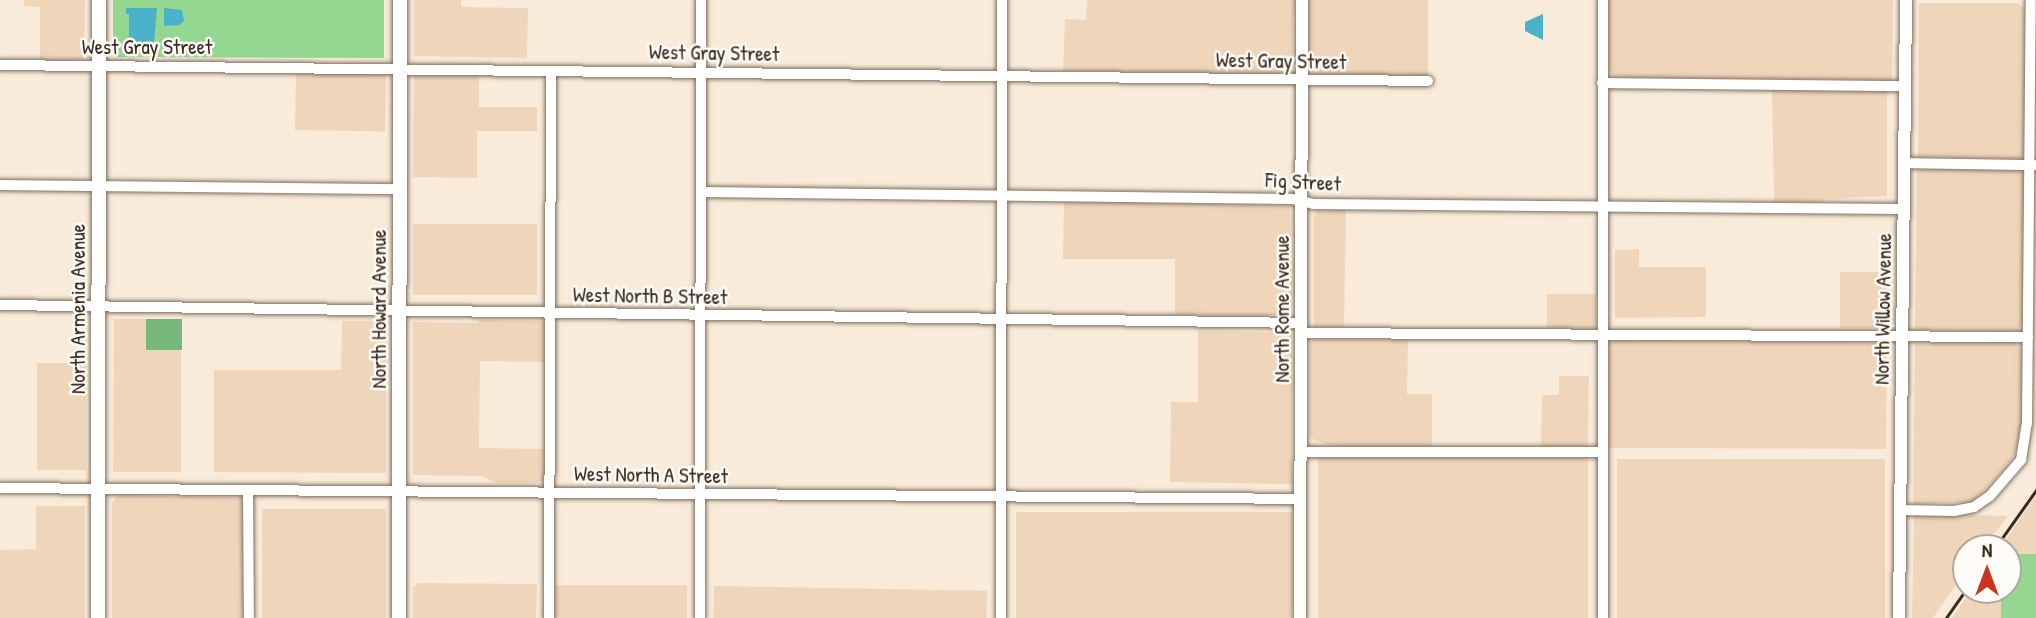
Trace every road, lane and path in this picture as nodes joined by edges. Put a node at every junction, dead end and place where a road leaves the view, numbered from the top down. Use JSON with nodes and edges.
{"nodes":[{"id":1,"x":99,"y":0,"type":"edge"},
{"id":2,"x":400,"y":0,"type":"edge"},
{"id":3,"x":701,"y":0,"type":"edge"},
{"id":4,"x":1002,"y":0,"type":"edge"},
{"id":5,"x":1302,"y":0,"type":"edge"},
{"id":6,"x":1603,"y":0,"type":"edge"},
{"id":7,"x":1906,"y":0,"type":"edge"},
{"id":8,"x":2031,"y":0,"type":"edge"},
{"id":9,"x":0,"y":65,"type":"edge"},
{"id":10,"x":99,"y":66,"type":"junction"},
{"id":11,"x":400,"y":69,"type":"junction"},
{"id":12,"x":551,"y":71,"type":"junction"},
{"id":13,"x":701,"y":72,"type":"junction"},
{"id":14,"x":1002,"y":76,"type":"junction"},
{"id":15,"x":1301,"y":81,"type":"junction"},
{"id":16,"x":1428,"y":82,"type":"dead end"},
{"id":17,"x":1602,"y":83,"type":"junction"},
{"id":18,"x":1905,"y":86,"type":"junction"},
{"id":19,"x":1904,"y":163,"type":"junction"},
{"id":20,"x":2033,"y":165,"type":"edge"},
{"id":21,"x":0,"y":185,"type":"edge"},
{"id":22,"x":100,"y":186,"type":"junction"},
{"id":23,"x":400,"y":189,"type":"junction"},
{"id":24,"x":701,"y":192,"type":"junction"},
{"id":25,"x":1002,"y":196,"type":"junction"},
{"id":26,"x":1301,"y":201,"type":"junction"},
{"id":27,"x":1602,"y":206,"type":"junction"},
{"id":28,"x":1903,"y":209,"type":"junction"},
{"id":29,"x":0,"y":305,"type":"edge"},
{"id":30,"x":99,"y":305,"type":"junction"},
{"id":31,"x":400,"y":311,"type":"junction"},
{"id":32,"x":550,"y":314,"type":"junction"},
{"id":33,"x":701,"y":316,"type":"junction"},
{"id":34,"x":1002,"y":319,"type":"junction"},
{"id":35,"x":1301,"y":328,"type":"junction"},
{"id":36,"x":1603,"y":335,"type":"junction"},
{"id":37,"x":1902,"y":337,"type":"junction"},
{"id":38,"x":2028,"y":337,"type":"junction"},
{"id":39,"x":1301,"y":452,"type":"junction"},
{"id":40,"x":1603,"y":453,"type":"junction"},
{"id":41,"x":0,"y":488,"type":"edge"},
{"id":42,"x":99,"y":488,"type":"junction"},
{"id":43,"x":248,"y":490,"type":"junction"},
{"id":44,"x":400,"y":492,"type":"junction"},
{"id":45,"x":550,"y":493,"type":"junction"},
{"id":46,"x":701,"y":495,"type":"junction"},
{"id":47,"x":1001,"y":498,"type":"junction"},
{"id":48,"x":1301,"y":499,"type":"junction"},
{"id":49,"x":1900,"y":510,"type":"junction"},
{"id":50,"x":98,"y":618,"type":"edge"},
{"id":51,"x":249,"y":618,"type":"edge"},
{"id":52,"x":399,"y":618,"type":"edge"},
{"id":53,"x":550,"y":618,"type":"edge"},
{"id":54,"x":700,"y":618,"type":"edge"},
{"id":55,"x":1001,"y":618,"type":"edge"},
{"id":56,"x":1300,"y":618,"type":"edge"},
{"id":57,"x":1603,"y":618,"type":"edge"},
{"id":58,"x":1899,"y":618,"type":"edge"}],
"edges":[{"from":1,"to":10,"type":"main road","name":"North Armenia Avenue"},
{"from":2,"to":11,"type":"main road","name":"North Howard Avenue"},
{"from":3,"to":13,"type":"street"},
{"from":4,"to":14,"type":"street"},
{"from":5,"to":15,"type":"street","name":"North Rome Avenue"},
{"from":6,"to":17,"type":"street"},
{"from":7,"to":18,"type":"street","name":"North Willow Avenue"},
{"from":8,"to":20,"type":"street"},
{"from":9,"to":10,"type":"street","name":"West Gray Street"},
{"from":10,"to":11,"type":"street","name":"West Gray Street"},
{"from":10,"to":22,"type":"main road","name":"North Armenia Avenue"},
{"from":11,"to":12,"type":"street","name":"West Gray Street"},
{"from":11,"to":23,"type":"main road","name":"North Howard Avenue"},
{"from":12,"to":13,"type":"street","name":"West Gray Street"},
{"from":12,"to":32,"type":"street"},
{"from":13,"to":14,"type":"street","name":"West Gray Street"},
{"from":13,"to":24,"type":"street"},
{"from":14,"to":15,"type":"street","name":"West Gray Street"},
{"from":14,"to":25,"type":"street"},
{"from":15,"to":16,"type":"street","name":"West Gray Street"},
{"from":15,"to":26,"type":"street","name":"North Rome Avenue"},
{"from":17,"to":18,"type":"street"},
{"from":17,"to":27,"type":"street"},
{"from":18,"to":19,"type":"street","name":"North Willow Avenue"},
{"from":19,"to":20,"type":"street"},
{"from":19,"to":28,"type":"street","name":"North Willow Avenue"},
{"from":20,"to":38,"type":"street"},
{"from":21,"to":22,"type":"street"},
{"from":22,"to":23,"type":"street"},
{"from":22,"to":30,"type":"main road","name":"North Armenia Avenue"},
{"from":23,"to":31,"type":"main road","name":"North Howard Avenue"},
{"from":24,"to":25,"type":"street","name":"Fig Street"},
{"from":24,"to":33,"type":"street"},
{"from":25,"to":26,"type":"street","name":"Fig Street"},
{"from":25,"to":34,"type":"street"},
{"from":26,"to":27,"type":"street","name":"Fig Street"},
{"from":26,"to":35,"type":"street","name":"North Rome Avenue"},
{"from":27,"to":28,"type":"street","name":"Fig Street"},
{"from":27,"to":36,"type":"street"},
{"from":28,"to":37,"type":"street","name":"North Willow Avenue"},
{"from":29,"to":30,"type":"street","name":"West North B Street"},
{"from":30,"to":31,"type":"street","name":"West North B Street"},
{"from":30,"to":42,"type":"main road","name":"North Armenia Avenue"},
{"from":31,"to":32,"type":"street","name":"West North B Street"},
{"from":31,"to":44,"type":"main road","name":"North Howard Avenue"},
{"from":32,"to":33,"type":"street","name":"West North B Street"},
{"from":32,"to":45,"type":"street"},
{"from":33,"to":34,"type":"street","name":"West North B Street"},
{"from":33,"to":46,"type":"street"},
{"from":34,"to":35,"type":"street","name":"West North B Street"},
{"from":34,"to":47,"type":"street"},
{"from":35,"to":36,"type":"street","name":"West North B Street"},
{"from":35,"to":39,"type":"street","name":"North Rome Avenue"},
{"from":36,"to":37,"type":"street","name":"West North B Street"},
{"from":36,"to":40,"type":"street"},
{"from":37,"to":38,"type":"street","name":"West North B Street"},
{"from":37,"to":49,"type":"street","name":"North Willow Avenue"},
{"from":38,"to":49,"type":"street"},
{"from":39,"to":40,"type":"street"},
{"from":39,"to":48,"type":"street","name":"North Rome Avenue"},
{"from":40,"to":57,"type":"street"},
{"from":41,"to":42,"type":"street","name":"West North A Street"},
{"from":42,"to":43,"type":"street","name":"West North A Street"},
{"from":42,"to":50,"type":"main road","name":"North Armenia Avenue"},
{"from":43,"to":44,"type":"street","name":"West North A Street"},
{"from":43,"to":51,"type":"street"},
{"from":44,"to":45,"type":"street","name":"West North A Street"},
{"from":44,"to":52,"type":"main road","name":"North Howard Avenue"},
{"from":45,"to":46,"type":"street","name":"West North A Street"},
{"from":45,"to":53,"type":"street"},
{"from":46,"to":47,"type":"street","name":"West North A Street"},
{"from":46,"to":54,"type":"street"},
{"from":47,"to":48,"type":"street","name":"West North A Street"},
{"from":47,"to":55,"type":"street"},
{"from":48,"to":56,"type":"street","name":"North Rome Avenue"},
{"from":49,"to":58,"type":"street","name":"North Willow Avenue"}]}
